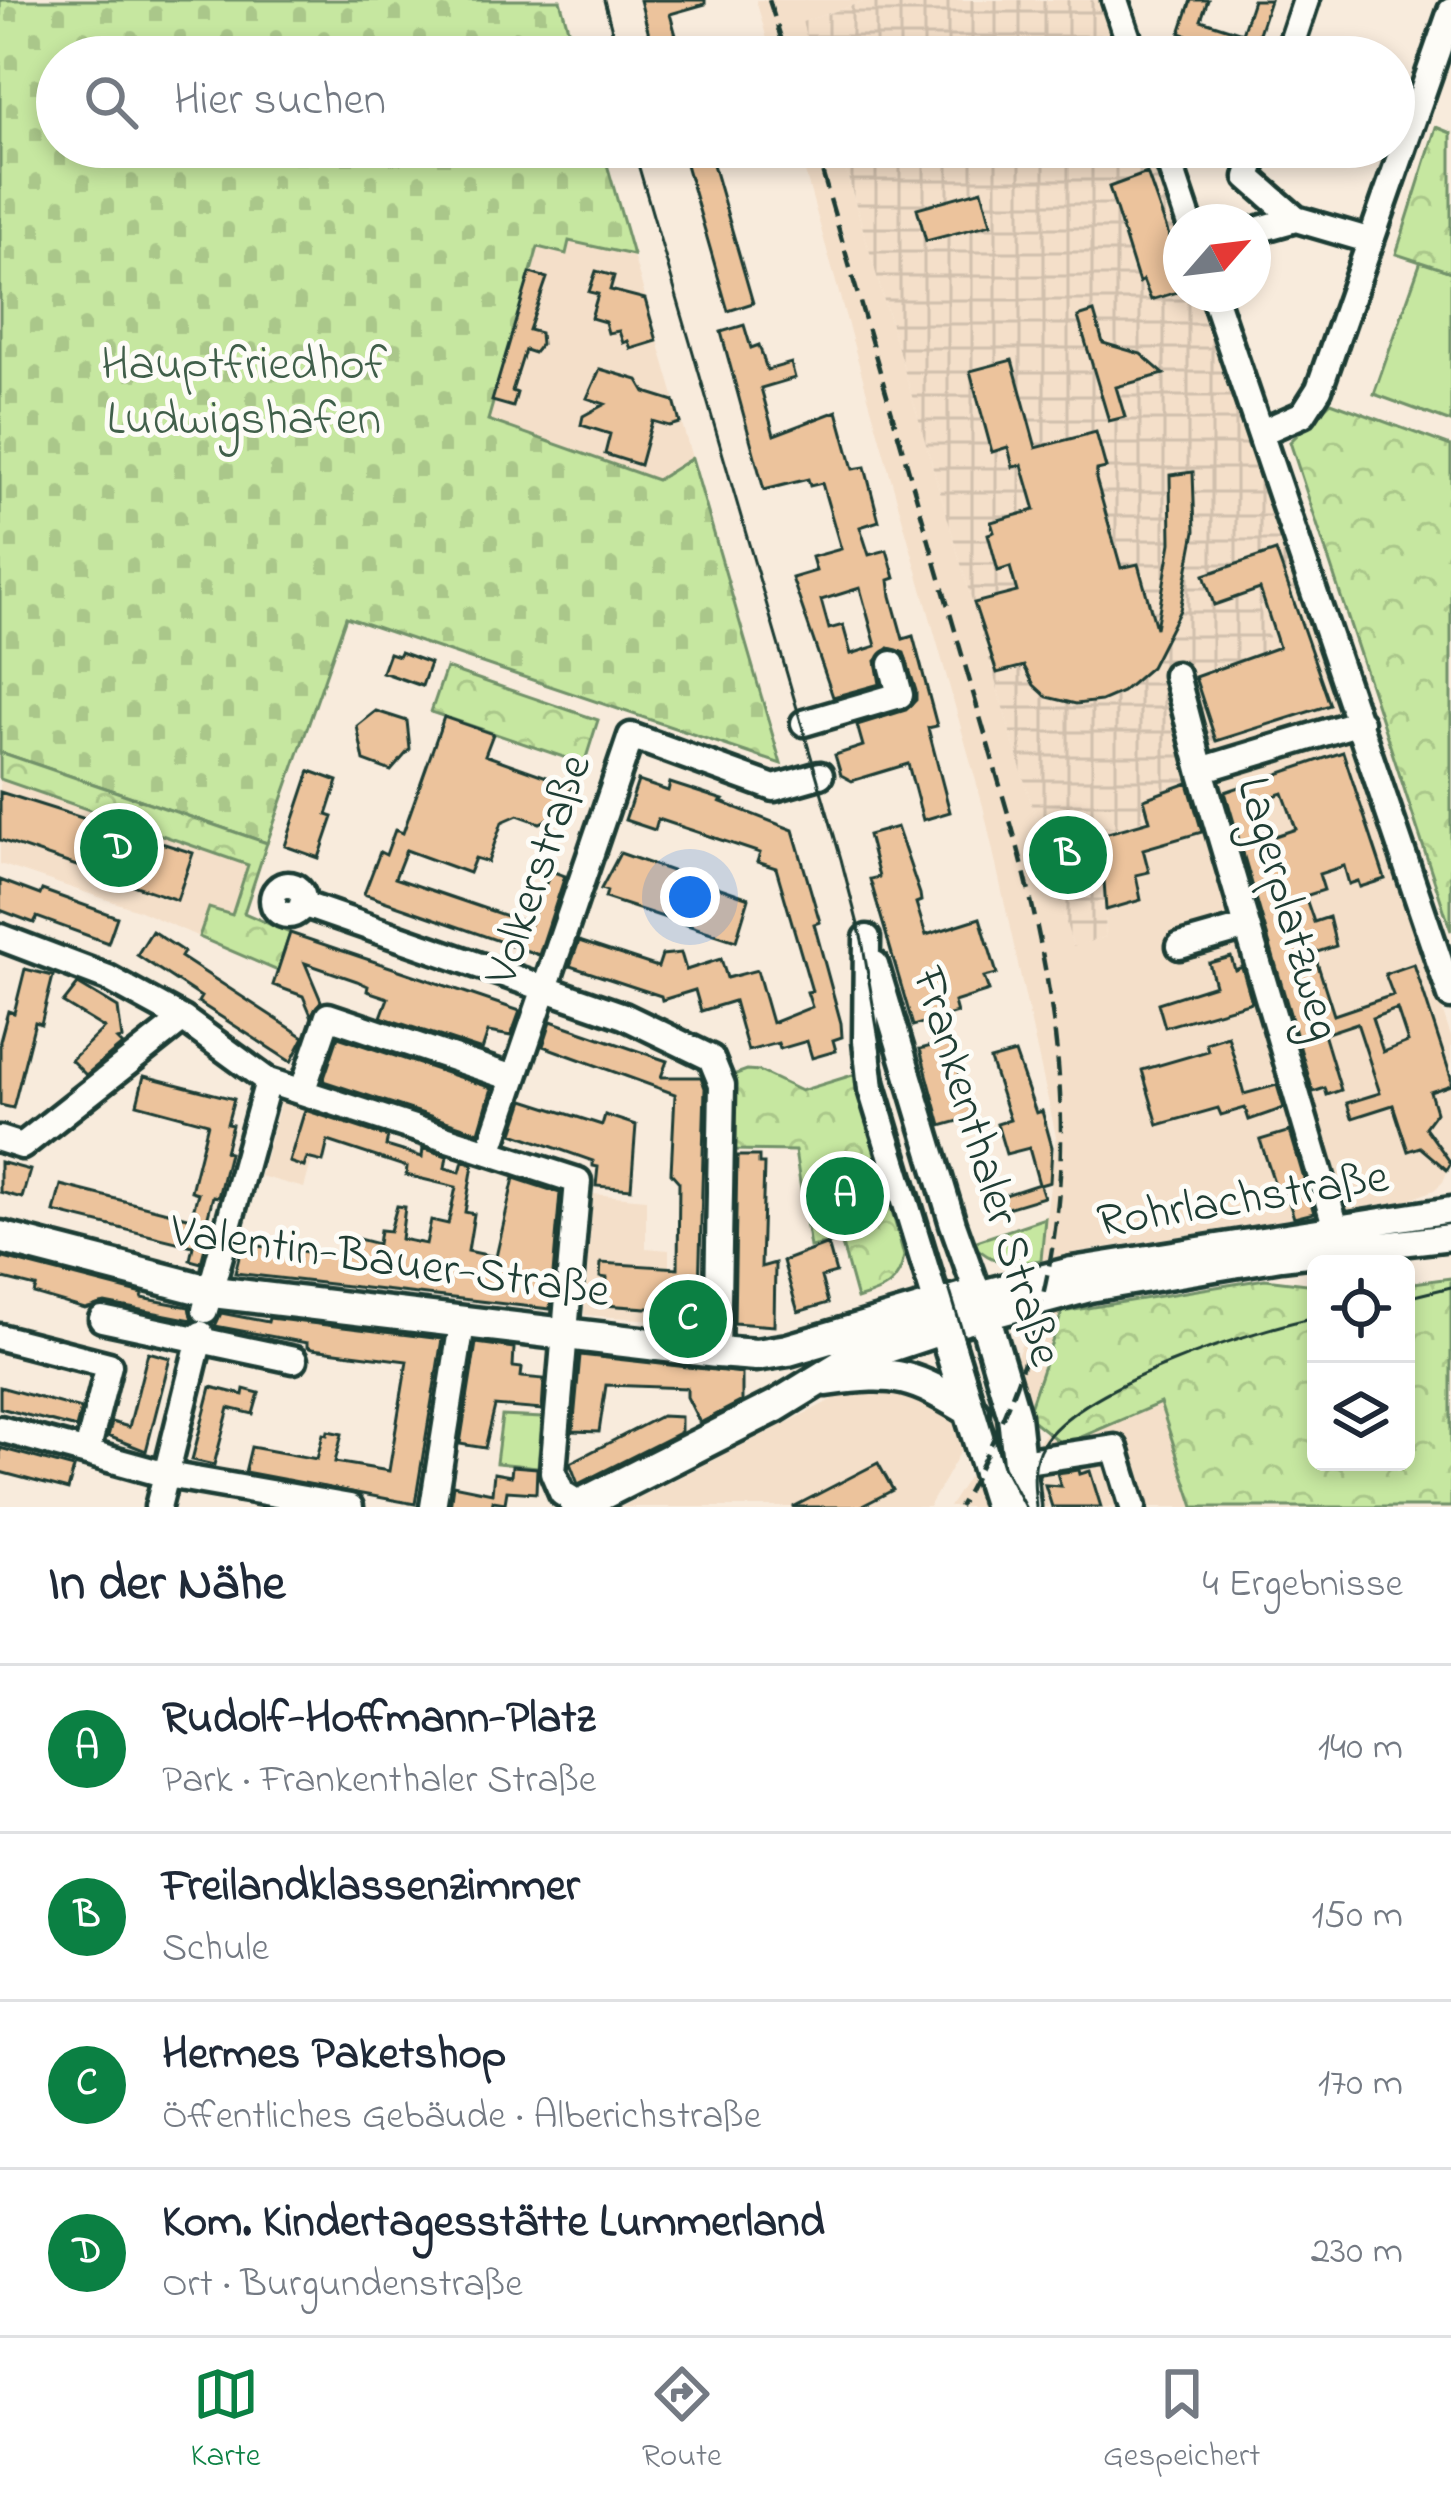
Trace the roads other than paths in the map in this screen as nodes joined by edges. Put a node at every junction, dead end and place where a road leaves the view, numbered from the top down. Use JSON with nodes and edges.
{"nodes":[{"id":1,"x":1115,"y":0,"type":"edge"},
{"id":2,"x":1306,"y":0,"type":"edge"},
{"id":3,"x":1451,"y":10,"type":"edge"},
{"id":4,"x":1127,"y":36,"type":"edge"},
{"id":5,"x":1294,"y":36,"type":"edge"},
{"id":6,"x":1415,"y":110,"type":"edge"},
{"id":7,"x":1171,"y":168,"type":"edge"},
{"id":8,"x":1251,"y":168,"type":"edge"},
{"id":9,"x":1394,"y":168,"type":"edge"},
{"id":10,"x":1183,"y":204,"type":"edge"},
{"id":11,"x":1295,"y":218,"type":"junction"},
{"id":12,"x":1271,"y":225,"type":"edge"},
{"id":13,"x":1368,"y":240,"type":"junction"},
{"id":14,"x":1219,"y":312,"type":"edge"},
{"id":15,"x":1262,"y":432,"type":"junction"},
{"id":16,"x":892,"y":664,"type":"dead end"},
{"id":17,"x":1175,"y":676,"type":"dead end"},
{"id":18,"x":1360,"y":722,"type":"junction"},
{"id":19,"x":804,"y":723,"type":"dead end"},
{"id":20,"x":1201,"y":770,"type":"junction"},
{"id":21,"x":820,"y":775,"type":"dead end"},
{"id":22,"x":302,"y":904,"type":"dead end"},
{"id":23,"x":1247,"y":927,"type":"junction"},
{"id":24,"x":0,"y":938,"type":"edge"},
{"id":25,"x":1180,"y":946,"type":"dead end"},
{"id":26,"x":544,"y":987,"type":"junction"},
{"id":27,"x":1451,"y":996,"type":"edge"},
{"id":28,"x":183,"y":1019,"type":"junction"},
{"id":29,"x":514,"y":1078,"type":"junction"},
{"id":30,"x":268,"y":1081,"type":"junction"},
{"id":31,"x":302,"y":1092,"type":"junction"},
{"id":32,"x":0,"y":1139,"type":"edge"},
{"id":33,"x":489,"y":1152,"type":"junction"},
{"id":34,"x":1451,"y":1192,"type":"edge"},
{"id":35,"x":1441,"y":1212,"type":"edge"},
{"id":36,"x":1336,"y":1228,"type":"junction"},
{"id":37,"x":0,"y":1237,"type":"edge"},
{"id":38,"x":1451,"y":1237,"type":"edge"},
{"id":39,"x":982,"y":1305,"type":"junction"},
{"id":40,"x":940,"y":1317,"type":"junction"},
{"id":41,"x":102,"y":1319,"type":"dead end"},
{"id":42,"x":205,"y":1319,"type":"junction"},
{"id":43,"x":462,"y":1324,"type":"junction"},
{"id":44,"x":565,"y":1336,"type":"junction"},
{"id":45,"x":0,"y":1337,"type":"edge"},
{"id":46,"x":717,"y":1352,"type":"junction"},
{"id":47,"x":756,"y":1354,"type":"junction"},
{"id":48,"x":294,"y":1360,"type":"dead end"},
{"id":49,"x":815,"y":1382,"type":"junction"},
{"id":50,"x":779,"y":1412,"type":"junction"},
{"id":51,"x":973,"y":1412,"type":"junction"},
{"id":52,"x":0,"y":1430,"type":"edge"},
{"id":53,"x":87,"y":1452,"type":"junction"},
{"id":54,"x":1021,"y":1462,"type":"junction"},
{"id":55,"x":167,"y":1474,"type":"junction"},
{"id":56,"x":579,"y":1506,"type":"edge"},
{"id":57,"x":158,"y":1507,"type":"edge"},
{"id":58,"x":350,"y":1507,"type":"edge"},
{"id":59,"x":433,"y":1507,"type":"edge"},
{"id":60,"x":1000,"y":1507,"type":"edge"},
{"id":61,"x":1024,"y":1507,"type":"edge"},
{"id":62,"x":1133,"y":1507,"type":"edge"}],
"edges":[{"from":1,"to":4,"type":"street"},
{"from":2,"to":5,"type":"street"},
{"from":3,"to":6,"type":"street"},
{"from":7,"to":10,"type":"street"},
{"from":8,"to":11,"type":"street"},
{"from":9,"to":13,"type":"street"},
{"from":11,"to":12,"type":"street"},
{"from":11,"to":13,"type":"street"},
{"from":13,"to":15,"type":"street"},
{"from":14,"to":15,"type":"street"},
{"from":15,"to":18,"type":"street"},
{"from":16,"to":19,"type":"street"},
{"from":17,"to":20,"type":"street"},
{"from":18,"to":20,"type":"street","name":"Lagerplatzweg"},
{"from":18,"to":27,"type":"street"},
{"from":20,"to":23,"type":"street","name":"Lagerplatzweg"},
{"from":21,"to":26,"type":"street","name":"Volkerstraße"},
{"from":22,"to":26,"type":"street"},
{"from":23,"to":25,"type":"street"},
{"from":23,"to":36,"type":"street","name":"Lagerplatzweg"},
{"from":24,"to":28,"type":"street"},
{"from":26,"to":29,"type":"street","name":"Volkerstraße"},
{"from":26,"to":46,"type":"street"},
{"from":28,"to":30,"type":"street"},
{"from":28,"to":32,"type":"street"},
{"from":29,"to":31,"type":"street"},
{"from":29,"to":33,"type":"street","name":"Volkerstraße"},
{"from":30,"to":31,"type":"street"},
{"from":30,"to":42,"type":"street"},
{"from":31,"to":33,"type":"street"},
{"from":33,"to":44,"type":"street"},
{"from":34,"to":35,"type":"street"},
{"from":35,"to":36,"type":"street","name":"Rohrlachstraße"},
{"from":36,"to":39,"type":"street","name":"Rohrlachstraße"},
{"from":37,"to":42,"type":"main road","name":"Valentin-Bauer-Straße"},
{"from":38,"to":39,"type":"street","name":"Rohrlachstraße"},
{"from":39,"to":40,"type":"main road","name":"Valentin-Bauer-Straße"},
{"from":39,"to":40,"type":"street","name":"Frankenthaler Straße"},
{"from":39,"to":54,"type":"main road","name":"Frankenthaler Straße"},
{"from":40,"to":47,"type":"main road","name":"Valentin-Bauer-Straße"},
{"from":40,"to":49,"type":"main road"},
{"from":40,"to":51,"type":"main road","name":"Frankenthaler Straße"},
{"from":41,"to":42,"type":"street"},
{"from":42,"to":43,"type":"main road","name":"Valentin-Bauer-Straße"},
{"from":42,"to":48,"type":"street"},
{"from":42,"to":55,"type":"street"},
{"from":43,"to":44,"type":"main road","name":"Valentin-Bauer-Straße"},
{"from":43,"to":59,"type":"street"},
{"from":44,"to":46,"type":"main road","name":"Valentin-Bauer-Straße"},
{"from":44,"to":56,"type":"street"},
{"from":45,"to":53,"type":"street"},
{"from":46,"to":47,"type":"main road","name":"Valentin-Bauer-Straße"},
{"from":47,"to":50,"type":"main road"},
{"from":49,"to":50,"type":"main road"},
{"from":49,"to":51,"type":"main road"},
{"from":50,"to":56,"type":"main road"},
{"from":51,"to":60,"type":"main road","name":"Frankenthaler Straße"},
{"from":52,"to":53,"type":"street"},
{"from":53,"to":55,"type":"street"},
{"from":54,"to":61,"type":"main road","name":"Frankenthaler Straße"},
{"from":54,"to":62,"type":"street"},
{"from":55,"to":57,"type":"street"},
{"from":55,"to":58,"type":"street"}]}
